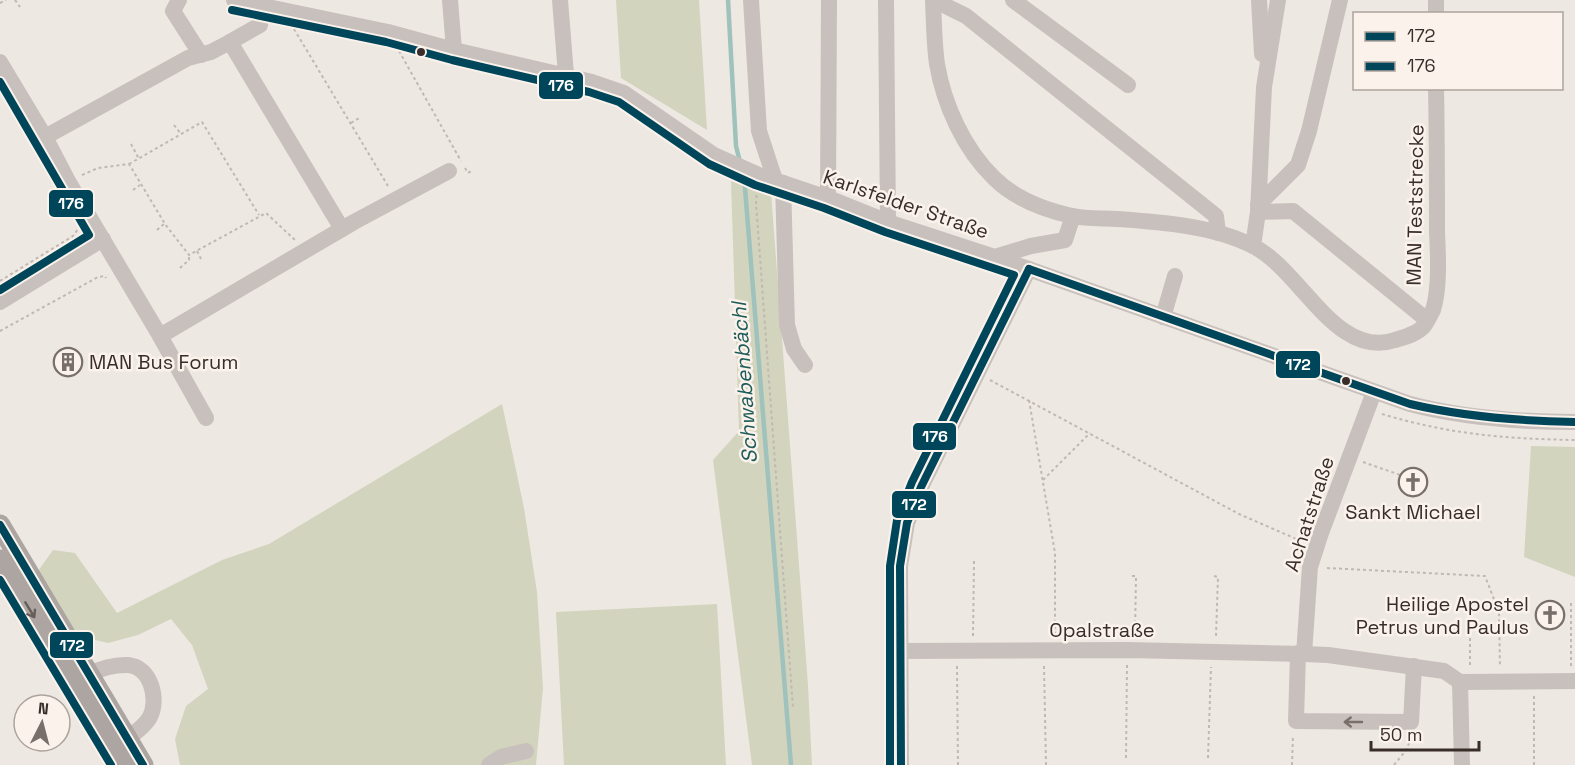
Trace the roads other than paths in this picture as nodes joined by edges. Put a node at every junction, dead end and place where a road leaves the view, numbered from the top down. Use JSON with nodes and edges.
{"nodes":[{"id":1,"x":179,"y":0,"type":"edge"},
{"id":2,"x":234,"y":0,"type":"edge"},
{"id":3,"x":450,"y":0,"type":"edge"},
{"id":4,"x":560,"y":0,"type":"edge"},
{"id":5,"x":751,"y":0,"type":"edge"},
{"id":6,"x":829,"y":0,"type":"edge"},
{"id":7,"x":886,"y":0,"type":"edge"},
{"id":8,"x":934,"y":0,"type":"edge"},
{"id":9,"x":1013,"y":0,"type":"edge"},
{"id":10,"x":1258,"y":0,"type":"edge"},
{"id":11,"x":1278,"y":0,"type":"edge"},
{"id":12,"x":1340,"y":0,"type":"edge"},
{"id":13,"x":263,"y":7,"type":"junction"},
{"id":14,"x":230,"y":42,"type":"junction"},
{"id":15,"x":454,"y":50,"type":"junction"},
{"id":16,"x":201,"y":55,"type":"junction"},
{"id":17,"x":0,"y":62,"type":"edge"},
{"id":18,"x":566,"y":75,"type":"junction"},
{"id":19,"x":1128,"y":85,"type":"dead end"},
{"id":20,"x":1264,"y":87,"type":"junction"},
{"id":21,"x":1436,"y":90,"type":"edge"},
{"id":22,"x":45,"y":137,"type":"junction"},
{"id":23,"x":449,"y":171,"type":"dead end"},
{"id":24,"x":779,"y":182,"type":"junction"},
{"id":25,"x":828,"y":198,"type":"junction"},
{"id":26,"x":1258,"y":208,"type":"junction"},
{"id":27,"x":1073,"y":216,"type":"junction"},
{"id":28,"x":888,"y":222,"type":"junction"},
{"id":29,"x":342,"y":229,"type":"junction"},
{"id":30,"x":1218,"y":233,"type":"junction"},
{"id":31,"x":103,"y":239,"type":"junction"},
{"id":32,"x":1253,"y":246,"type":"junction"},
{"id":33,"x":995,"y":257,"type":"junction"},
{"id":34,"x":1029,"y":270,"type":"junction"},
{"id":35,"x":1175,"y":276,"type":"dead end"},
{"id":36,"x":0,"y":302,"type":"edge"},
{"id":37,"x":1162,"y":317,"type":"junction"},
{"id":38,"x":1427,"y":320,"type":"junction"},
{"id":39,"x":160,"y":336,"type":"junction"},
{"id":40,"x":805,"y":365,"type":"dead end"},
{"id":41,"x":1374,"y":392,"type":"junction"},
{"id":42,"x":206,"y":418,"type":"dead end"},
{"id":43,"x":1575,"y":422,"type":"edge"},
{"id":44,"x":0,"y":525,"type":"edge"},
{"id":45,"x":0,"y":560,"type":"edge"},
{"id":46,"x":900,"y":651,"type":"junction"},
{"id":47,"x":1301,"y":653,"type":"junction"},
{"id":48,"x":1414,"y":666,"type":"junction"},
{"id":49,"x":88,"y":674,"type":"junction"},
{"id":50,"x":1573,"y":681,"type":"edge"},
{"id":51,"x":1465,"y":682,"type":"junction"},
{"id":52,"x":127,"y":740,"type":"junction"},
{"id":53,"x":526,"y":751,"type":"dead end"},
{"id":54,"x":123,"y":765,"type":"edge"},
{"id":55,"x":142,"y":765,"type":"edge"},
{"id":56,"x":489,"y":765,"type":"edge"},
{"id":57,"x":901,"y":765,"type":"edge"},
{"id":58,"x":1462,"y":765,"type":"edge"}],
"edges":[{"from":1,"to":16,"type":"street"},
{"from":2,"to":13,"type":"street","name":"Karlsfelder Straße"},
{"from":3,"to":15,"type":"street"},
{"from":4,"to":18,"type":"street"},
{"from":5,"to":24,"type":"street"},
{"from":6,"to":25,"type":"street"},
{"from":7,"to":28,"type":"street"},
{"from":8,"to":27,"type":"street"},
{"from":8,"to":30,"type":"street"},
{"from":9,"to":19,"type":"street"},
{"from":10,"to":20,"type":"street"},
{"from":11,"to":20,"type":"street"},
{"from":12,"to":26,"type":"street"},
{"from":13,"to":14,"type":"street"},
{"from":13,"to":15,"type":"street","name":"Karlsfelder Straße"},
{"from":14,"to":16,"type":"street"},
{"from":14,"to":29,"type":"street"},
{"from":15,"to":18,"type":"street","name":"Karlsfelder Straße"},
{"from":16,"to":22,"type":"street"},
{"from":17,"to":22,"type":"street"},
{"from":18,"to":24,"type":"street","name":"Karlsfelder Straße"},
{"from":20,"to":26,"type":"street"},
{"from":21,"to":38,"type":"street","name":"MAN Teststrecke"},
{"from":22,"to":31,"type":"street"},
{"from":23,"to":29,"type":"street"},
{"from":24,"to":25,"type":"street","name":"Karlsfelder Straße"},
{"from":24,"to":40,"type":"street"},
{"from":25,"to":28,"type":"street","name":"Karlsfelder Straße"},
{"from":26,"to":32,"type":"street"},
{"from":26,"to":38,"type":"street"},
{"from":27,"to":30,"type":"street"},
{"from":27,"to":33,"type":"street"},
{"from":28,"to":33,"type":"street","name":"Karlsfelder Straße"},
{"from":29,"to":39,"type":"street"},
{"from":30,"to":32,"type":"street"},
{"from":31,"to":36,"type":"street"},
{"from":31,"to":39,"type":"street"},
{"from":32,"to":38,"type":"street"},
{"from":33,"to":34,"type":"street","name":"Karlsfelder Straße"},
{"from":34,"to":37,"type":"street","name":"Karlsfelder Straße"},
{"from":34,"to":46,"type":"street"},
{"from":35,"to":37,"type":"street"},
{"from":37,"to":41,"type":"street","name":"Karlsfelder Straße"},
{"from":39,"to":42,"type":"street"},
{"from":41,"to":43,"type":"street","name":"Karlsfelder Straße"},
{"from":41,"to":47,"type":"street","name":"Achatstraße"},
{"from":44,"to":49,"type":"main road"},
{"from":45,"to":54,"type":"main road","one_way":true},
{"from":46,"to":47,"type":"street","name":"Opalstraße"},
{"from":46,"to":57,"type":"street"},
{"from":47,"to":48,"type":"street","name":"Opalstraße"},
{"from":48,"to":47,"type":"street","name":"Achatstraße","one_way":true},
{"from":48,"to":51,"type":"street","name":"Opalstraße"},
{"from":49,"to":52,"type":"main road"},
{"from":49,"to":52,"type":"street"},
{"from":50,"to":51,"type":"street"},
{"from":51,"to":58,"type":"street"},
{"from":52,"to":55,"type":"main road"},
{"from":53,"to":56,"type":"street"}]}
